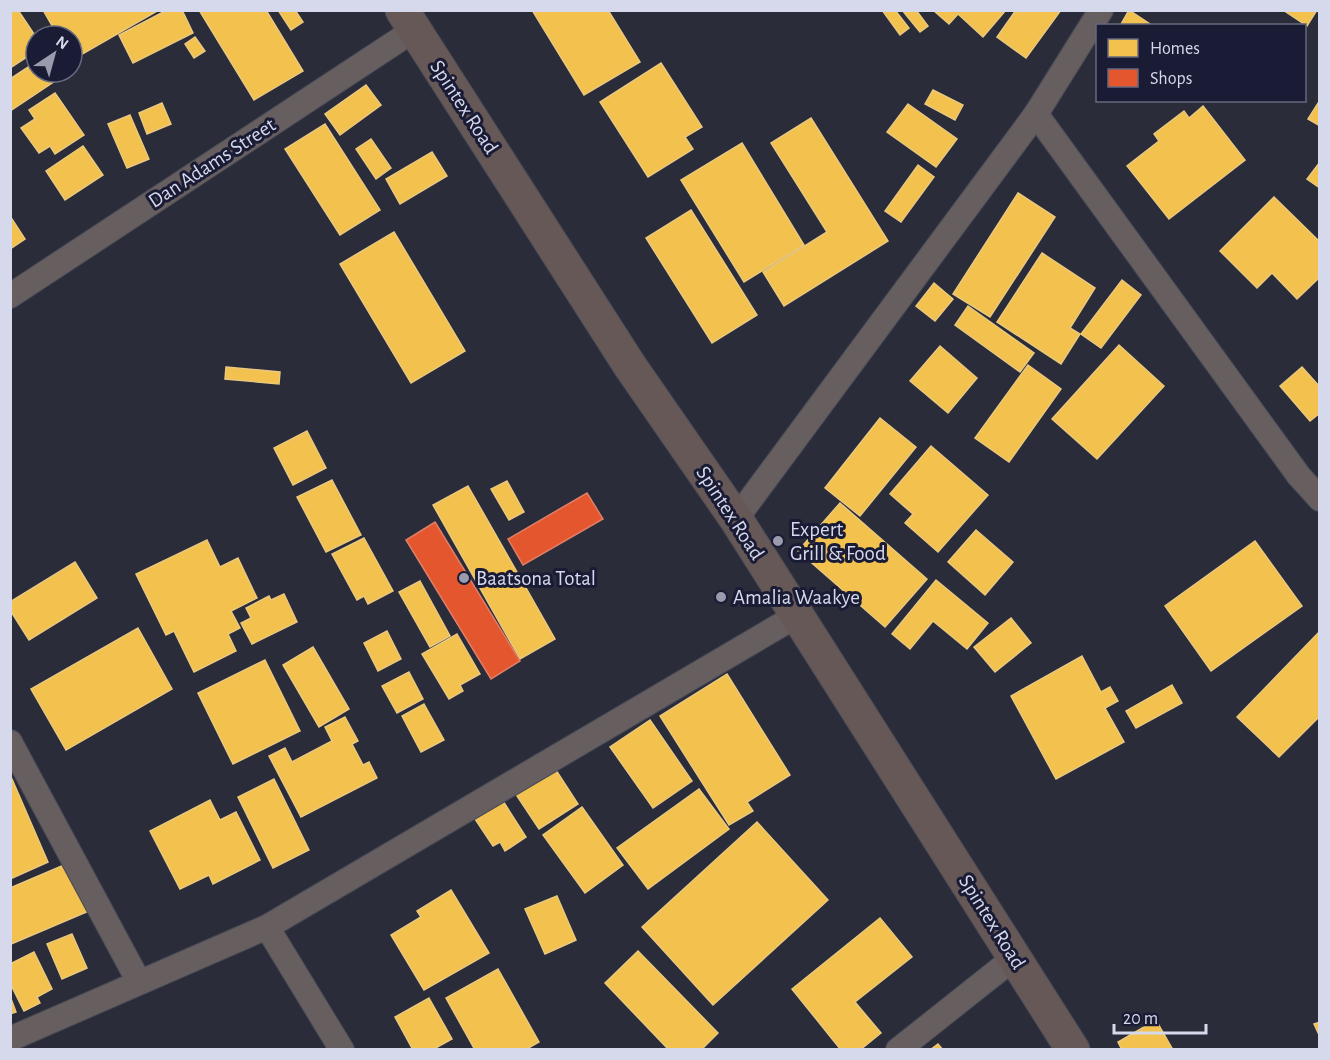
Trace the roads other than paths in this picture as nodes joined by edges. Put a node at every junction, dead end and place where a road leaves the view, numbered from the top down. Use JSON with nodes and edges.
{"nodes":[{"id":1,"x":1101,"y":10,"type":"edge"},
{"id":2,"x":408,"y":20,"type":"edge"},
{"id":3,"x":1036,"y":114,"type":"junction"},
{"id":4,"x":10,"y":296,"type":"edge"},
{"id":5,"x":1320,"y":500,"type":"edge"},
{"id":6,"x":736,"y":519,"type":"junction"},
{"id":7,"x":796,"y":615,"type":"junction"},
{"id":8,"x":10,"y":742,"type":"edge"},
{"id":9,"x":267,"y":927,"type":"junction"},
{"id":10,"x":1014,"y":958,"type":"junction"},
{"id":11,"x":139,"y":982,"type":"junction"},
{"id":12,"x":10,"y":1039,"type":"edge"},
{"id":13,"x":342,"y":1050,"type":"edge"},
{"id":14,"x":898,"y":1050,"type":"edge"},
{"id":15,"x":1073,"y":1050,"type":"edge"}],
"edges":[{"from":1,"to":3,"type":"street"},
{"from":2,"to":4,"type":"street","name":"Dan Adams Street"},
{"from":2,"to":6,"type":"main road","name":"Spintex Road"},
{"from":3,"to":5,"type":"street"},
{"from":3,"to":6,"type":"street"},
{"from":6,"to":7,"type":"main road","name":"Spintex Road"},
{"from":7,"to":9,"type":"street"},
{"from":7,"to":10,"type":"main road","name":"Spintex Road"},
{"from":8,"to":11,"type":"street"},
{"from":9,"to":11,"type":"street"},
{"from":9,"to":13,"type":"street"},
{"from":10,"to":14,"type":"street"},
{"from":10,"to":15,"type":"main road","name":"Spintex Road"},
{"from":11,"to":12,"type":"street"}]}
